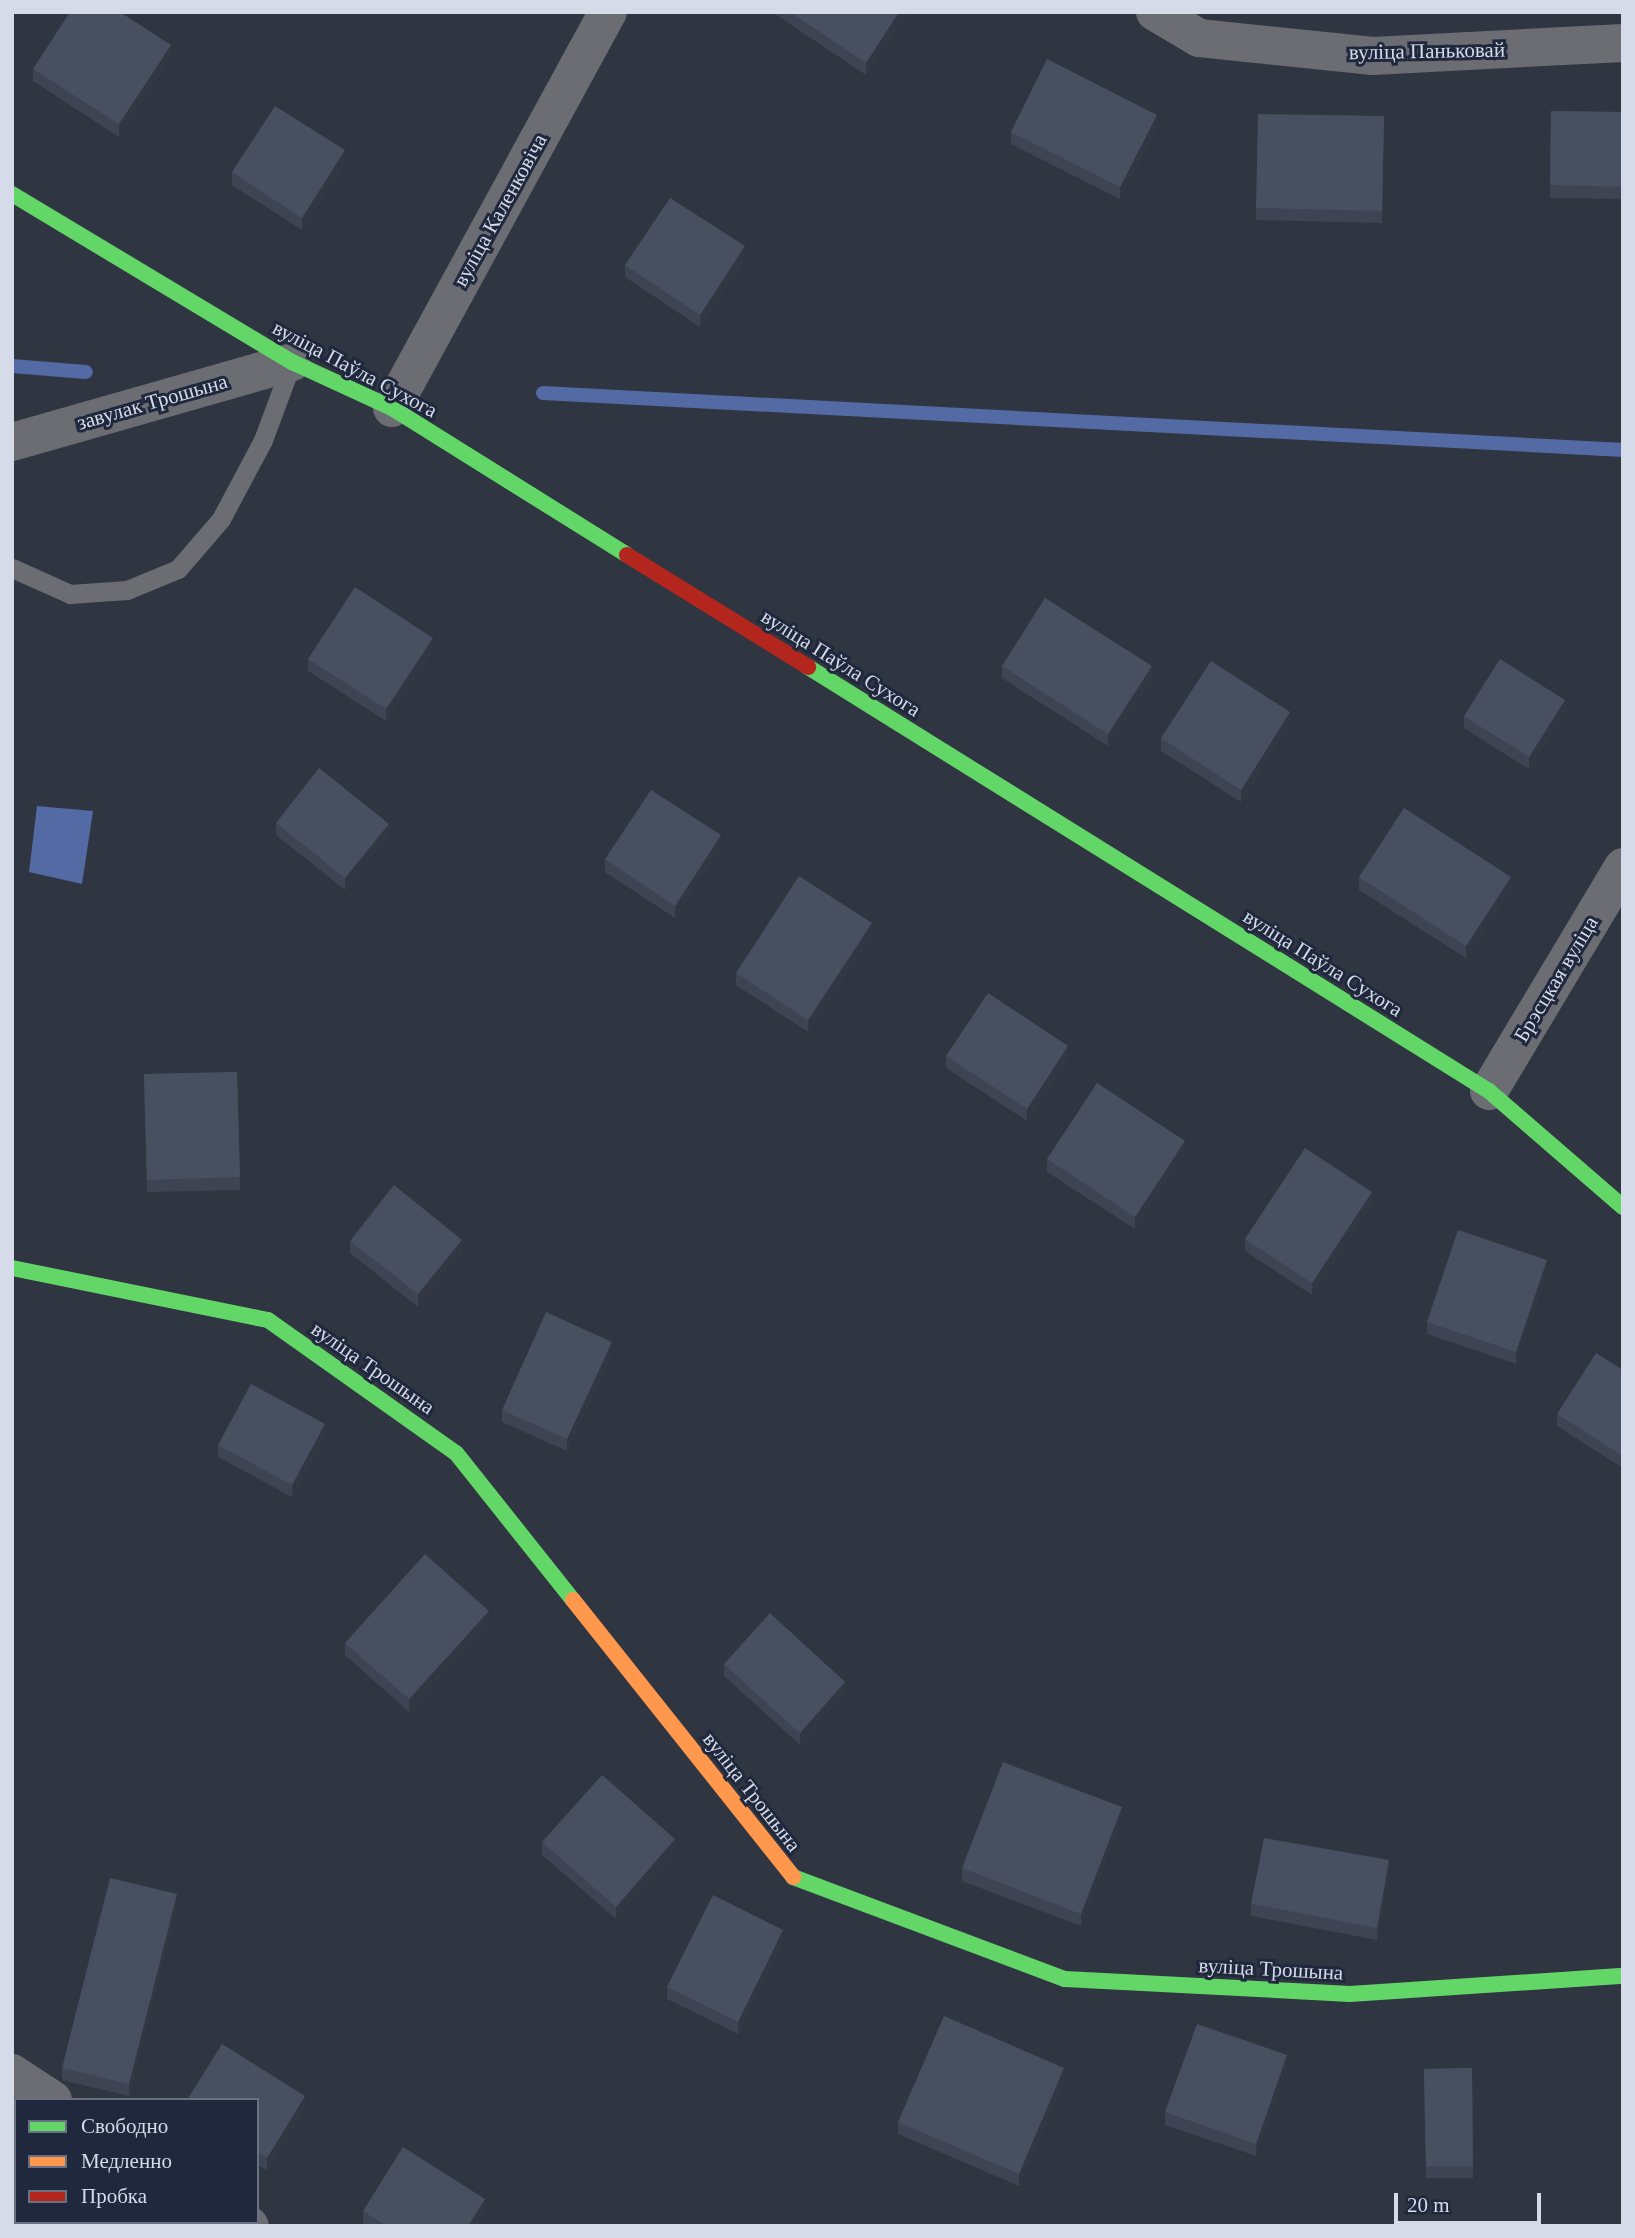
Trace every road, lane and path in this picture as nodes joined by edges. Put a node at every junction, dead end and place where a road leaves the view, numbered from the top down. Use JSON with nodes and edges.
{"nodes":[{"id":1,"x":608,"y":12,"type":"edge"},
{"id":2,"x":1155,"y":12,"type":"edge"},
{"id":3,"x":1623,"y":43,"type":"edge"},
{"id":4,"x":12,"y":194,"type":"edge"},
{"id":5,"x":292,"y":362,"type":"junction"},
{"id":6,"x":392,"y":408,"type":"junction"},
{"id":7,"x":12,"y":442,"type":"edge"},
{"id":8,"x":12,"y":568,"type":"edge"},
{"id":9,"x":1623,"y":867,"type":"edge"},
{"id":10,"x":1489,"y":1091,"type":"junction"},
{"id":11,"x":1623,"y":1207,"type":"edge"},
{"id":12,"x":12,"y":1268,"type":"edge"},
{"id":13,"x":1623,"y":1976,"type":"edge"},
{"id":14,"x":12,"y":2073,"type":"edge"},
{"id":15,"x":50,"y":2098,"type":"edge"}],
"edges":[{"from":1,"to":6,"type":"street","name":"вуліца Каленковіча"},
{"from":2,"to":3,"type":"street","name":"вуліца Паньковай"},
{"from":4,"to":5,"type":"street","name":"вуліца Паўла Сухога"},
{"from":5,"to":6,"type":"street","name":"вуліца Паўла Сухога"},
{"from":5,"to":7,"type":"street","name":"завулак Трошына"},
{"from":5,"to":8,"type":"lane"},
{"from":6,"to":10,"type":"street","name":"вуліца Паўла Сухога"},
{"from":9,"to":10,"type":"street","name":"Брэсцкая вуліца"},
{"from":10,"to":11,"type":"street","name":"вуліца Паўла Сухога"},
{"from":12,"to":13,"type":"street","name":"вуліца Трошына"},
{"from":14,"to":15,"type":"street"}]}
